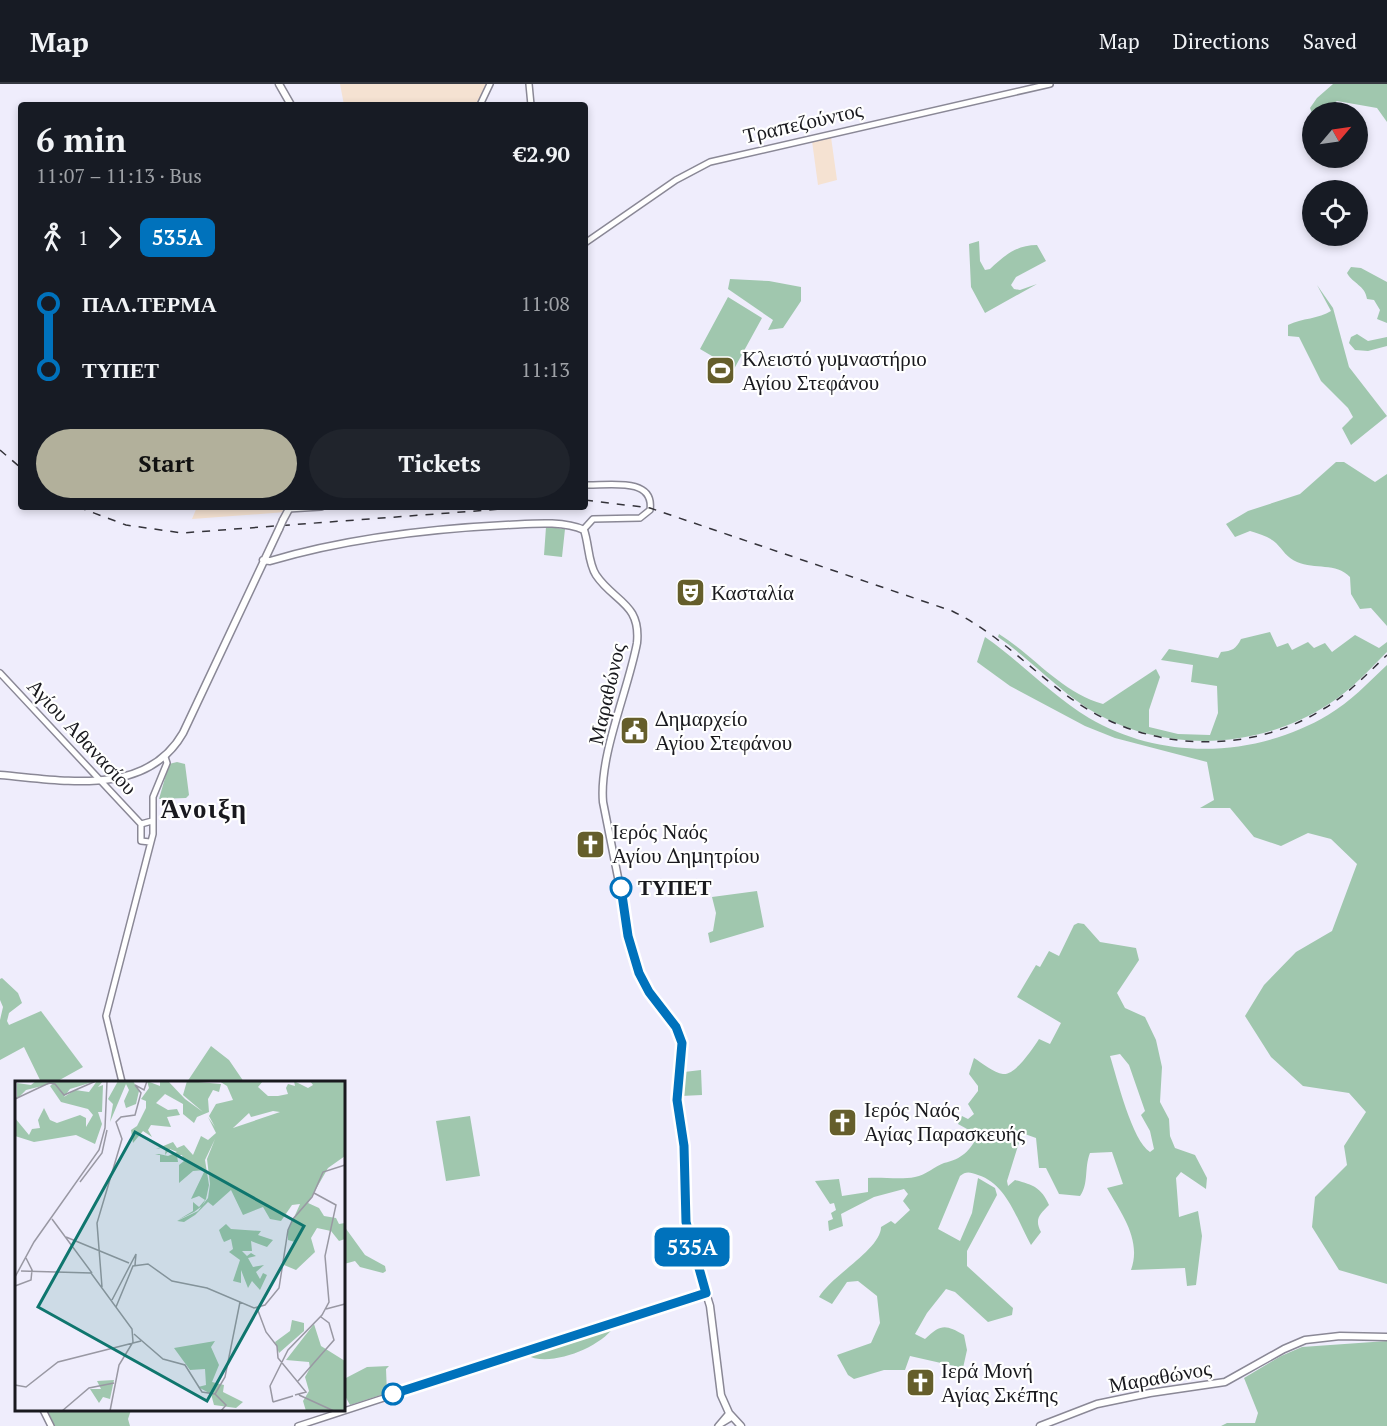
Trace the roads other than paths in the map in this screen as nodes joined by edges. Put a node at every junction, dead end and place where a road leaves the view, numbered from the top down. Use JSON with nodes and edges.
{"nodes":[{"id":1,"x":279,"y":84,"type":"edge"},
{"id":2,"x":490,"y":84,"type":"edge"},
{"id":3,"x":529,"y":84,"type":"edge"},
{"id":4,"x":1050,"y":84,"type":"edge"},
{"id":5,"x":289,"y":102,"type":"edge"},
{"id":6,"x":481,"y":102,"type":"edge"},
{"id":7,"x":531,"y":102,"type":"edge"},
{"id":8,"x":588,"y":241,"type":"edge"},
{"id":9,"x":588,"y":486,"type":"edge"},
{"id":10,"x":288,"y":510,"type":"edge"},
{"id":11,"x":583,"y":530,"type":"junction"},
{"id":12,"x":263,"y":560,"type":"junction"},
{"id":13,"x":0,"y":673,"type":"edge"},
{"id":14,"x":162,"y":759,"type":"junction"},
{"id":15,"x":0,"y":775,"type":"edge"},
{"id":16,"x":100,"y":782,"type":"junction"},
{"id":17,"x":152,"y":821,"type":"junction"},
{"id":18,"x":141,"y":824,"type":"junction"},
{"id":19,"x":149,"y":845,"type":"junction"},
{"id":20,"x":122,"y":1081,"type":"edge"},
{"id":21,"x":706,"y":1293,"type":"junction"},
{"id":22,"x":1387,"y":1337,"type":"edge"},
{"id":23,"x":44,"y":1411,"type":"edge"},
{"id":24,"x":344,"y":1411,"type":"edge"},
{"id":25,"x":345,"y":1411,"type":"edge"},
{"id":26,"x":731,"y":1415,"type":"junction"},
{"id":27,"x":719,"y":1425,"type":"edge"},
{"id":28,"x":51,"y":1426,"type":"edge"},
{"id":29,"x":298,"y":1426,"type":"edge"},
{"id":30,"x":741,"y":1426,"type":"edge"},
{"id":31,"x":1040,"y":1426,"type":"edge"}],
"edges":[{"from":1,"to":5,"type":"main road"},
{"from":2,"to":6,"type":"street"},
{"from":3,"to":7,"type":"street"},
{"from":4,"to":8,"type":"street","name":"Τραπεζούντος"},
{"from":9,"to":11,"type":"street"},
{"from":10,"to":12,"type":"main road","bridge":true},
{"from":11,"to":12,"type":"main road"},
{"from":11,"to":21,"type":"main road","name":"Μαραθώνος"},
{"from":12,"to":14,"type":"main road"},
{"from":13,"to":16,"type":"street","name":"Αγίου Αθανασίου"},
{"from":14,"to":16,"type":"main road"},
{"from":14,"to":17,"type":"street"},
{"from":15,"to":16,"type":"main road"},
{"from":16,"to":18,"type":"street","name":"Αγίου Αθανασίου"},
{"from":17,"to":18,"type":"street"},
{"from":17,"to":19,"type":"street"},
{"from":18,"to":19,"type":"street","name":"Αγίου Αθανασίου"},
{"from":19,"to":20,"type":"street"},
{"from":21,"to":25,"type":"street"},
{"from":21,"to":26,"type":"main road","name":"Μαραθώνος"},
{"from":22,"to":31,"type":"main road","name":"Μαραθώνος"},
{"from":23,"to":28,"type":"street"},
{"from":24,"to":29,"type":"street"},
{"from":26,"to":27,"type":"street"},
{"from":26,"to":30,"type":"main road","name":"Μαραθώνος"}]}
